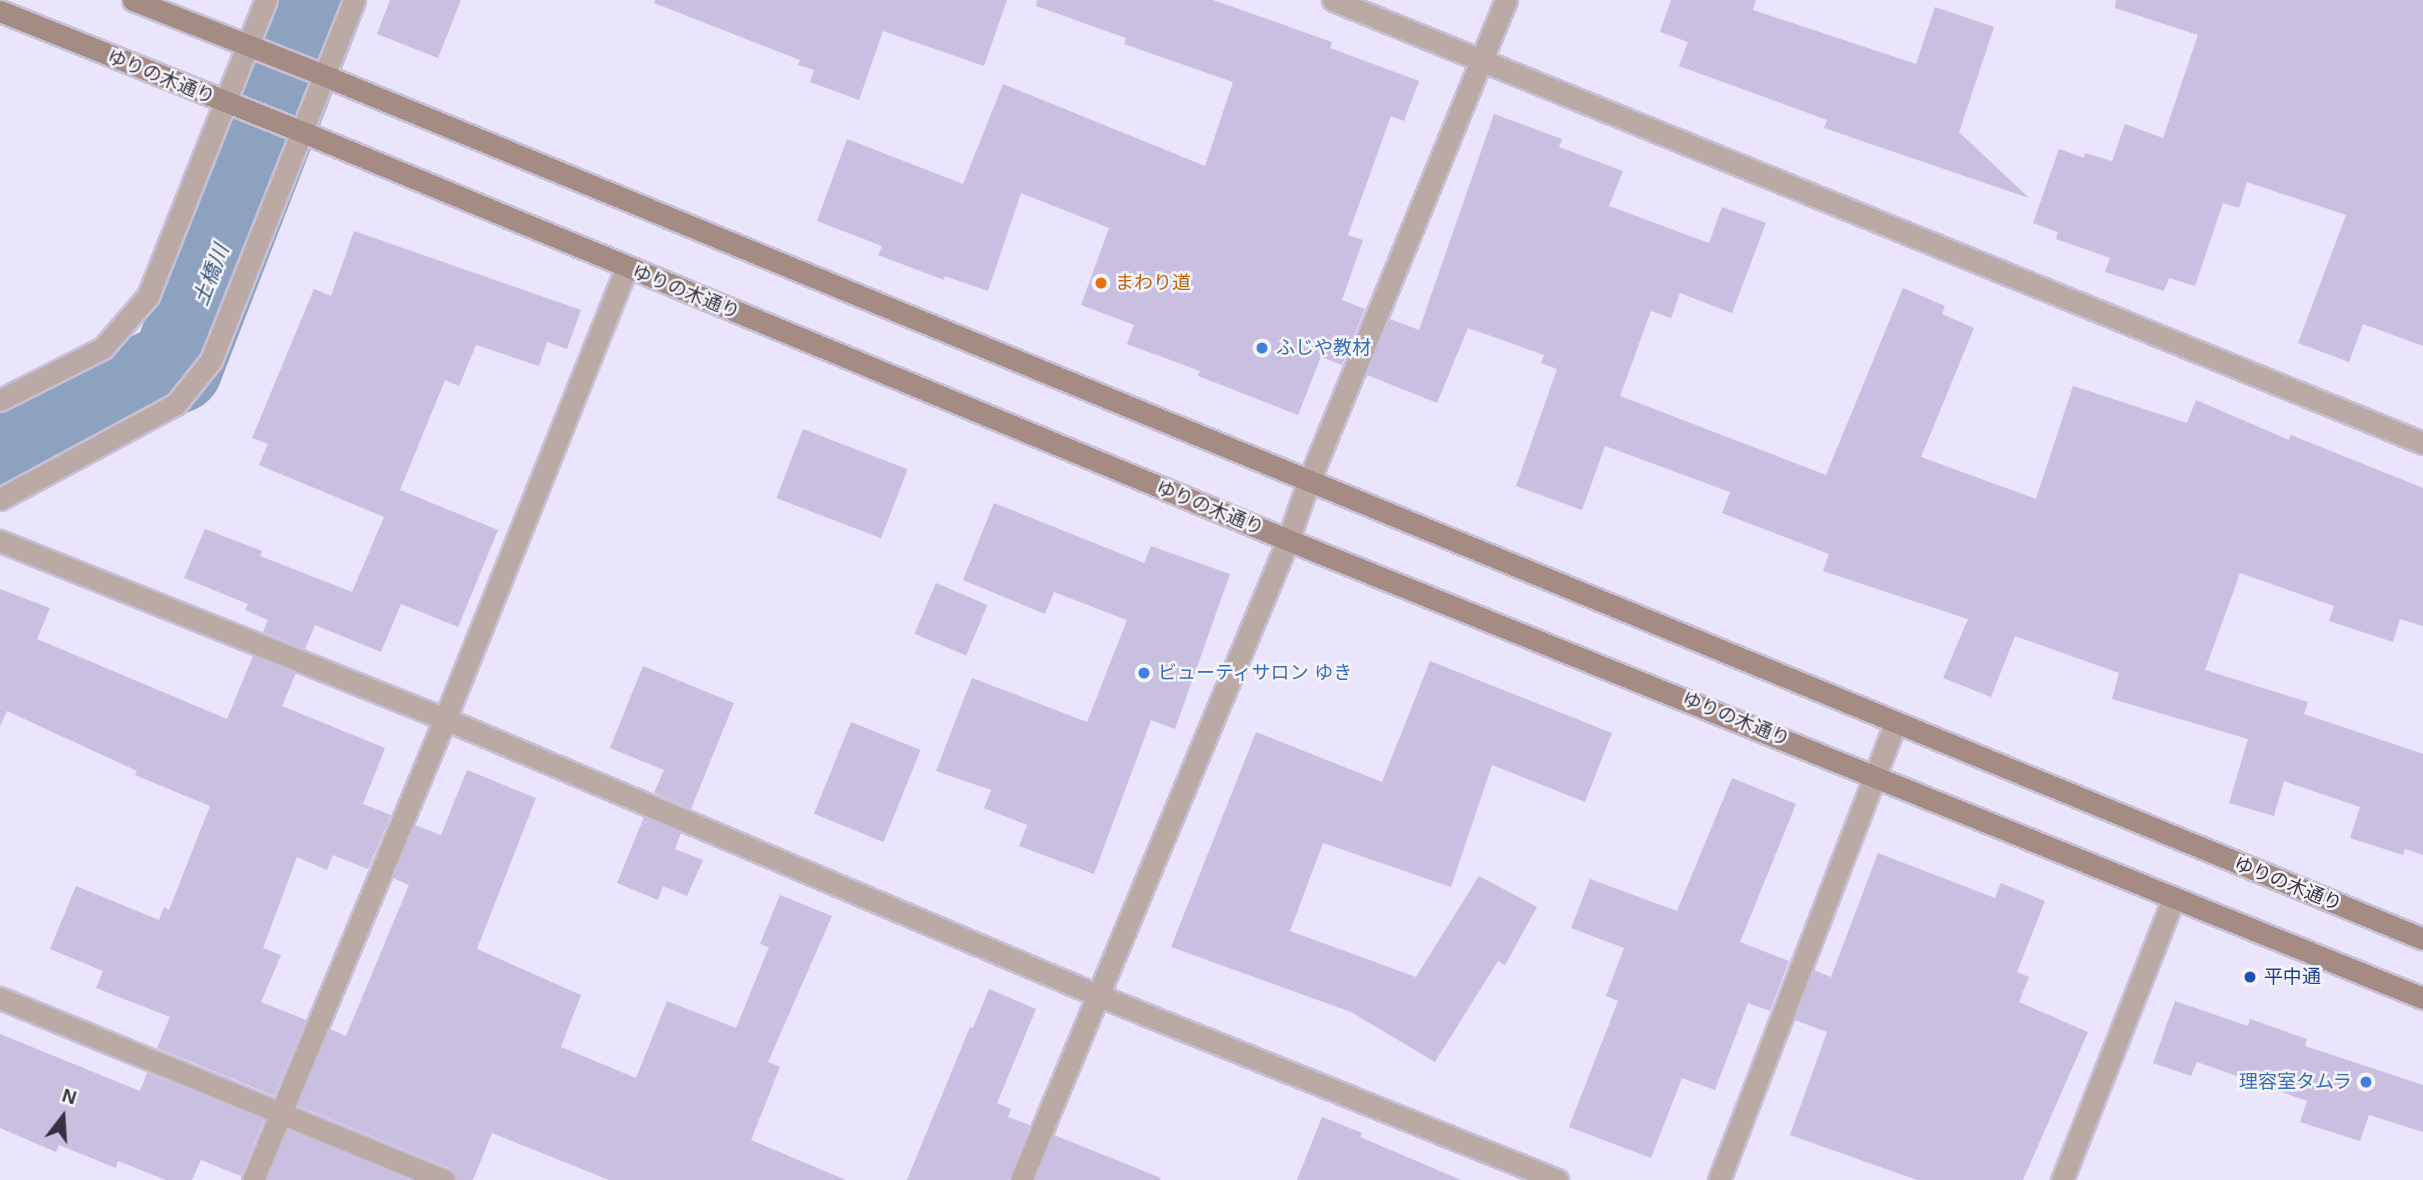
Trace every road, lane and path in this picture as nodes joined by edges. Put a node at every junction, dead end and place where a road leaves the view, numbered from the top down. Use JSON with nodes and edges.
{"nodes":[{"id":1,"x":133,"y":0,"type":"edge"},
{"id":2,"x":265,"y":0,"type":"edge"},
{"id":3,"x":354,"y":0,"type":"edge"},
{"id":4,"x":1333,"y":0,"type":"edge"},
{"id":5,"x":1506,"y":0,"type":"edge"},
{"id":6,"x":0,"y":11,"type":"edge"},
{"id":7,"x":246,"y":46,"type":"junction"},
{"id":8,"x":1481,"y":61,"type":"junction"},
{"id":9,"x":323,"y":75,"type":"junction"},
{"id":10,"x":225,"y":103,"type":"junction"},
{"id":11,"x":301,"y":131,"type":"junction"},
{"id":12,"x":626,"y":268,"type":"junction"},
{"id":13,"x":0,"y":400,"type":"edge"},
{"id":14,"x":2423,"y":443,"type":"edge"},
{"id":15,"x":1308,"y":482,"type":"junction"},
{"id":16,"x":0,"y":499,"type":"edge"},
{"id":17,"x":1288,"y":540,"type":"junction"},
{"id":18,"x":0,"y":541,"type":"edge"},
{"id":19,"x":446,"y":719,"type":"junction"},
{"id":20,"x":1895,"y":724,"type":"junction"},
{"id":21,"x":1877,"y":775,"type":"junction"},
{"id":22,"x":2175,"y":897,"type":"junction"},
{"id":23,"x":2423,"y":939,"type":"edge"},
{"id":24,"x":1097,"y":995,"type":"junction"},
{"id":25,"x":0,"y":998,"type":"edge"},
{"id":26,"x":2423,"y":998,"type":"edge"},
{"id":27,"x":280,"y":1115,"type":"junction"},
{"id":28,"x":253,"y":1180,"type":"edge"},
{"id":29,"x":444,"y":1180,"type":"edge"},
{"id":30,"x":1021,"y":1180,"type":"edge"},
{"id":31,"x":1557,"y":1180,"type":"edge"},
{"id":32,"x":1719,"y":1180,"type":"edge"},
{"id":33,"x":2062,"y":1180,"type":"edge"}],
"edges":[{"from":1,"to":7,"type":"street","name":"ゆりの木通り"},
{"from":2,"to":7,"type":"street"},
{"from":3,"to":9,"type":"street"},
{"from":4,"to":8,"type":"street"},
{"from":5,"to":8,"type":"street"},
{"from":6,"to":10,"type":"street","name":"ゆりの木通り"},
{"from":7,"to":9,"type":"street","name":"ゆりの木通り"},
{"from":7,"to":10,"type":"street"},
{"from":8,"to":14,"type":"street"},
{"from":8,"to":15,"type":"street"},
{"from":9,"to":11,"type":"street"},
{"from":9,"to":15,"type":"street","name":"ゆりの木通り"},
{"from":10,"to":11,"type":"street","name":"ゆりの木通り"},
{"from":10,"to":13,"type":"street"},
{"from":11,"to":12,"type":"street","name":"ゆりの木通り"},
{"from":11,"to":16,"type":"street"},
{"from":12,"to":17,"type":"street","name":"ゆりの木通り"},
{"from":12,"to":19,"type":"street"},
{"from":15,"to":17,"type":"street"},
{"from":15,"to":20,"type":"street","name":"ゆりの木通り"},
{"from":17,"to":21,"type":"street","name":"ゆりの木通り"},
{"from":17,"to":24,"type":"street"},
{"from":18,"to":19,"type":"street"},
{"from":19,"to":24,"type":"street"},
{"from":19,"to":27,"type":"street"},
{"from":20,"to":21,"type":"street"},
{"from":20,"to":23,"type":"street","name":"ゆりの木通り"},
{"from":21,"to":22,"type":"street","name":"ゆりの木通り"},
{"from":21,"to":32,"type":"street"},
{"from":22,"to":26,"type":"street","name":"ゆりの木通り"},
{"from":22,"to":33,"type":"street"},
{"from":24,"to":30,"type":"street"},
{"from":24,"to":31,"type":"street"},
{"from":25,"to":27,"type":"street"},
{"from":27,"to":28,"type":"street"},
{"from":27,"to":29,"type":"street"}]}
